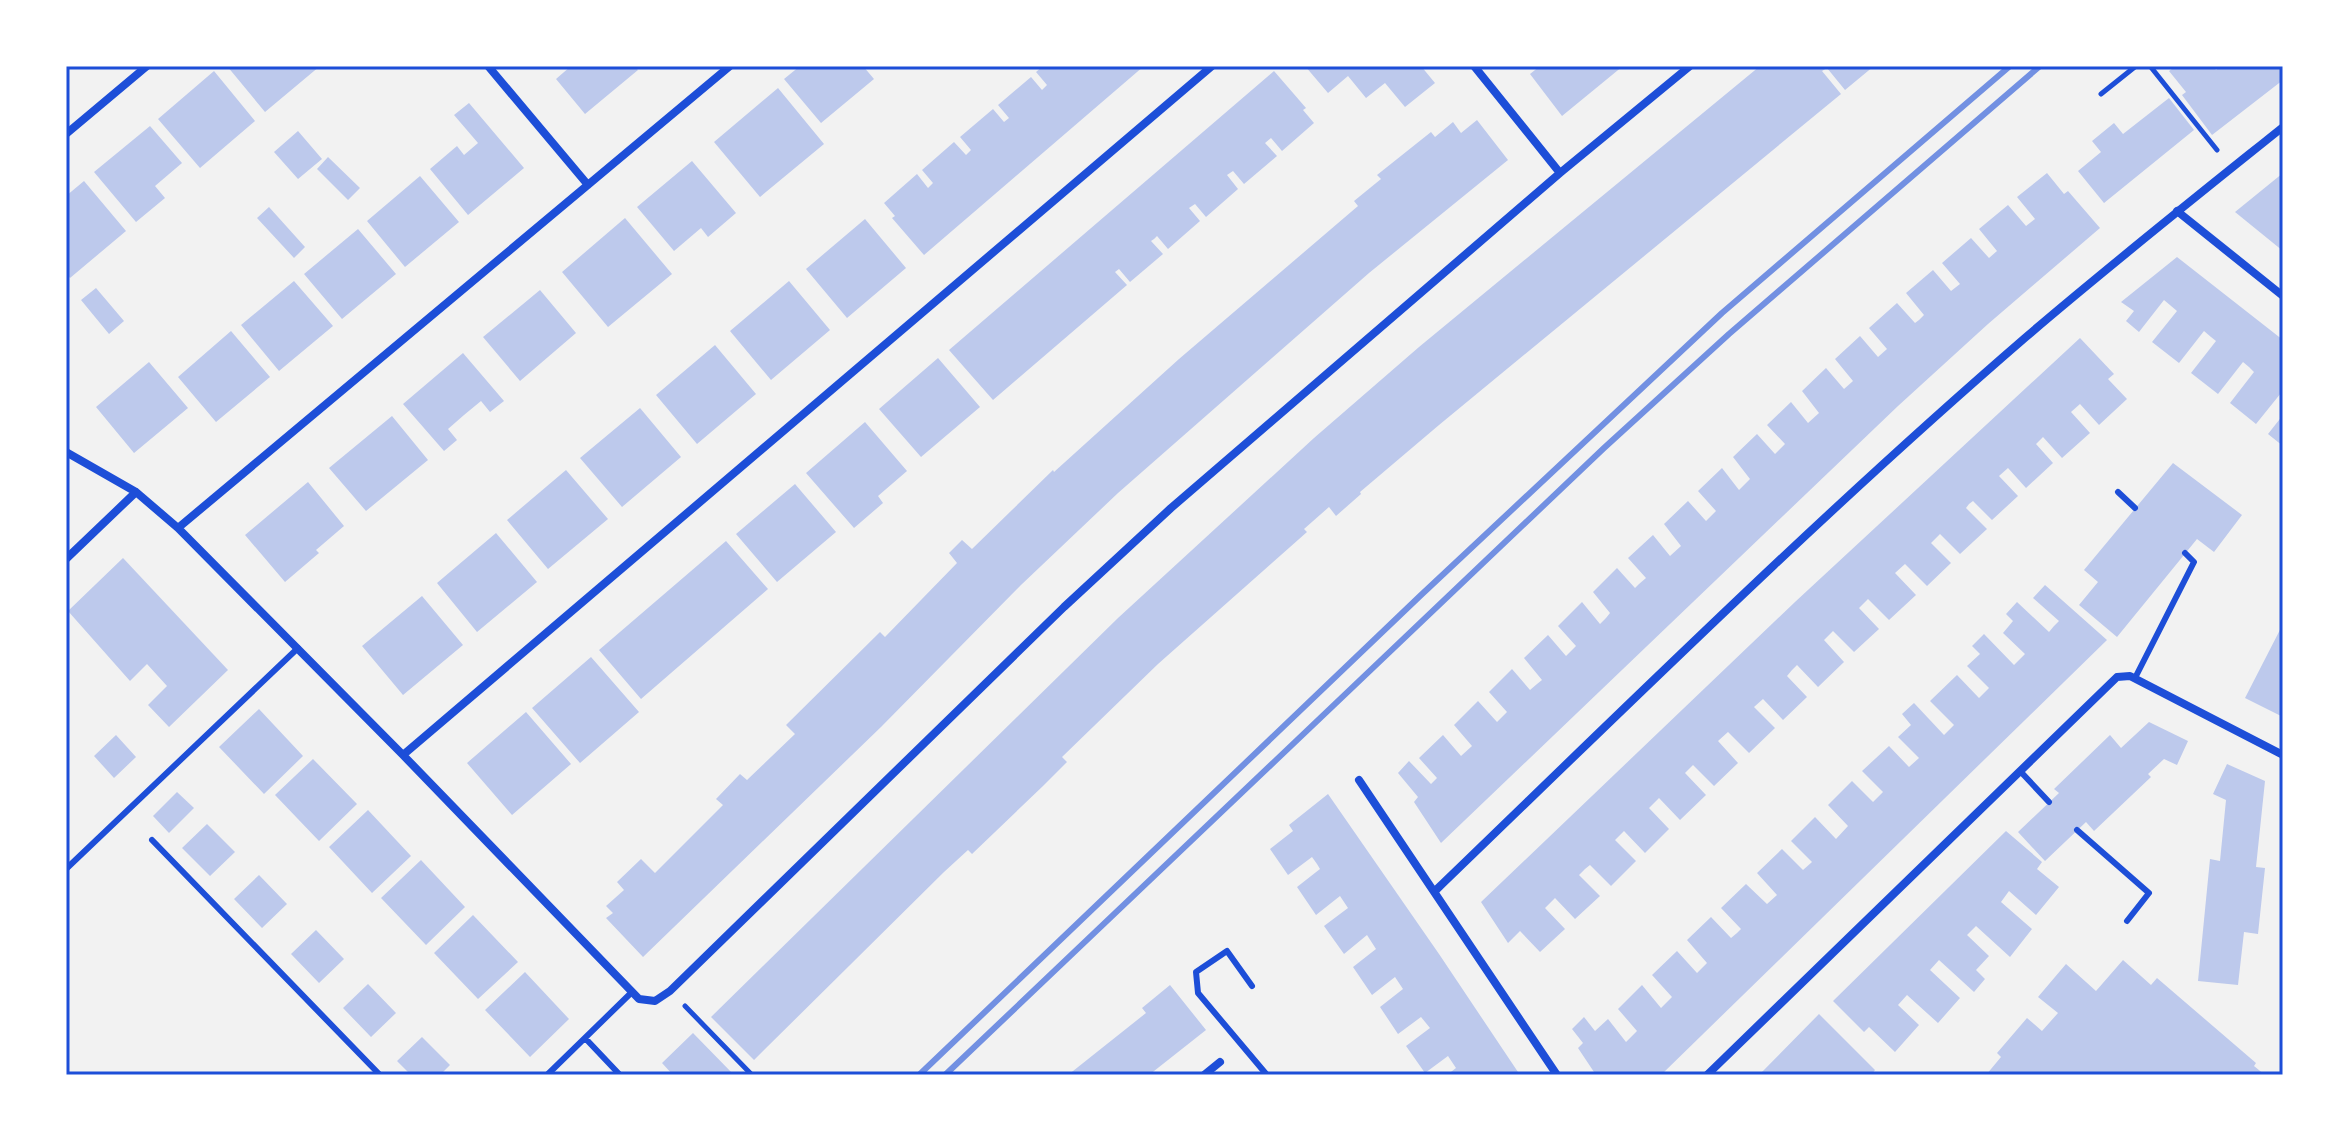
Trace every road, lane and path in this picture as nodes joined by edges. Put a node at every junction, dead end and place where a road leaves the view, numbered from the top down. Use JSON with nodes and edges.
{"nodes":[{"id":1,"x":147,"y":66,"type":"edge"},
{"id":2,"x":488,"y":66,"type":"edge"},
{"id":3,"x":730,"y":66,"type":"edge"},
{"id":4,"x":1212,"y":66,"type":"edge"},
{"id":5,"x":1474,"y":66,"type":"edge"},
{"id":6,"x":1690,"y":66,"type":"edge"},
{"id":7,"x":2136,"y":66,"type":"edge"},
{"id":8,"x":2150,"y":66,"type":"edge"},
{"id":9,"x":2101,"y":94,"type":"dead end"},
{"id":10,"x":2283,"y":127,"type":"edge"},
{"id":11,"x":66,"y":134,"type":"edge"},
{"id":12,"x":2231,"y":168,"type":"junction"},
{"id":13,"x":1560,"y":173,"type":"junction"},
{"id":14,"x":588,"y":185,"type":"junction"},
{"id":15,"x":2177,"y":211,"type":"junction"},
{"id":16,"x":2283,"y":296,"type":"edge"},
{"id":17,"x":66,"y":452,"type":"edge"},
{"id":18,"x":136,"y":492,"type":"junction"},
{"id":19,"x":2118,"y":492,"type":"dead end"},
{"id":20,"x":2135,"y":508,"type":"dead end"},
{"id":21,"x":178,"y":528,"type":"junction"},
{"id":22,"x":2185,"y":553,"type":"dead end"},
{"id":23,"x":66,"y":559,"type":"edge"},
{"id":24,"x":298,"y":648,"type":"junction"},
{"id":25,"x":2135,"y":678,"type":"junction"},
{"id":26,"x":403,"y":755,"type":"junction"},
{"id":27,"x":2283,"y":755,"type":"edge"},
{"id":28,"x":2020,"y":771,"type":"junction"},
{"id":29,"x":1359,"y":780,"type":"dead end"},
{"id":30,"x":2049,"y":802,"type":"dead end"},
{"id":31,"x":2077,"y":830,"type":"dead end"},
{"id":32,"x":152,"y":840,"type":"dead end"},
{"id":33,"x":66,"y":869,"type":"edge"},
{"id":34,"x":1435,"y":891,"type":"junction"},
{"id":35,"x":2127,"y":921,"type":"dead end"},
{"id":36,"x":1252,"y":986,"type":"dead end"},
{"id":37,"x":670,"y":991,"type":"junction"},
{"id":38,"x":632,"y":992,"type":"junction"},
{"id":39,"x":585,"y":1038,"type":"junction"},
{"id":40,"x":1220,"y":1062,"type":"dead end"},
{"id":41,"x":380,"y":1075,"type":"edge"},
{"id":42,"x":547,"y":1075,"type":"edge"},
{"id":43,"x":620,"y":1075,"type":"edge"},
{"id":44,"x":752,"y":1075,"type":"edge"},
{"id":45,"x":1204,"y":1075,"type":"edge"},
{"id":46,"x":1267,"y":1075,"type":"edge"},
{"id":47,"x":1557,"y":1075,"type":"edge"},
{"id":48,"x":1707,"y":1075,"type":"edge"}],
"edges":[{"from":1,"to":11,"type":"street"},
{"from":2,"to":14,"type":"street"},
{"from":3,"to":14,"type":"street"},
{"from":4,"to":26,"type":"street"},
{"from":5,"to":13,"type":"street"},
{"from":6,"to":13,"type":"street"},
{"from":7,"to":9,"type":"path"},
{"from":8,"to":12,"type":"path"},
{"from":10,"to":12,"type":"street"},
{"from":12,"to":15,"type":"street"},
{"from":13,"to":37,"type":"street"},
{"from":14,"to":21,"type":"street"},
{"from":15,"to":16,"type":"street"},
{"from":15,"to":34,"type":"street"},
{"from":17,"to":18,"type":"street"},
{"from":18,"to":21,"type":"street"},
{"from":18,"to":23,"type":"street"},
{"from":19,"to":20,"type":"lane"},
{"from":21,"to":24,"type":"street"},
{"from":22,"to":25,"type":"lane"},
{"from":24,"to":26,"type":"street"},
{"from":24,"to":33,"type":"lane"},
{"from":25,"to":27,"type":"street"},
{"from":25,"to":28,"type":"street"},
{"from":26,"to":38,"type":"street"},
{"from":28,"to":30,"type":"lane"},
{"from":28,"to":48,"type":"street"},
{"from":29,"to":34,"type":"street"},
{"from":31,"to":35,"type":"lane"},
{"from":32,"to":41,"type":"lane"},
{"from":34,"to":47,"type":"street"},
{"from":36,"to":46,"type":"lane"},
{"from":37,"to":38,"type":"street"},
{"from":37,"to":44,"type":"path"},
{"from":38,"to":39,"type":"lane"},
{"from":39,"to":42,"type":"lane"},
{"from":39,"to":43,"type":"lane"},
{"from":40,"to":45,"type":"street"}]}
